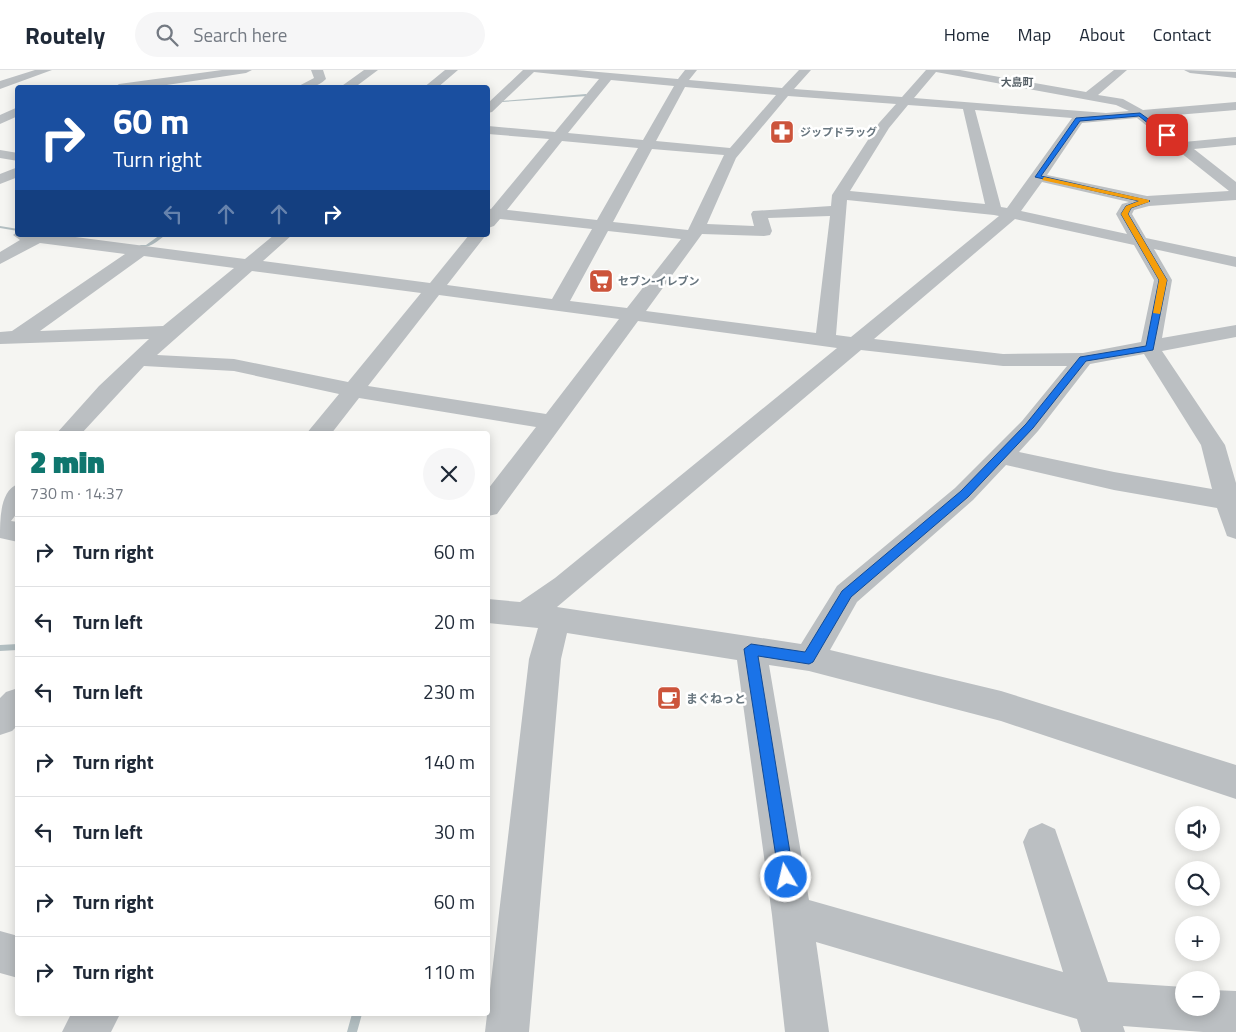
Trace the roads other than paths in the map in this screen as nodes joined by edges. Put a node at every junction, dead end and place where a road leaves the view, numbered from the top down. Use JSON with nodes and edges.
{"nodes":[{"id":1,"x":46,"y":70,"type":"edge"},
{"id":2,"x":131,"y":70,"type":"edge"},
{"id":3,"x":208,"y":70,"type":"edge"},
{"id":4,"x":246,"y":70,"type":"edge"},
{"id":5,"x":317,"y":70,"type":"edge"},
{"id":6,"x":372,"y":70,"type":"edge"},
{"id":7,"x":452,"y":70,"type":"edge"},
{"id":8,"x":530,"y":70,"type":"edge"},
{"id":9,"x":538,"y":70,"type":"edge"},
{"id":10,"x":691,"y":70,"type":"edge"},
{"id":11,"x":805,"y":70,"type":"edge"},
{"id":12,"x":932,"y":70,"type":"edge"},
{"id":13,"x":940,"y":70,"type":"edge"},
{"id":14,"x":1190,"y":70,"type":"edge"},
{"id":15,"x":1098,"y":71,"type":"dead end"},
{"id":16,"x":1118,"y":72,"type":"edge"},
{"id":17,"x":1236,"y":75,"type":"edge"},
{"id":18,"x":607,"y":77,"type":"junction"},
{"id":19,"x":189,"y":79,"type":"junction"},
{"id":20,"x":1044,"y":82,"type":"junction"},
{"id":21,"x":681,"y":83,"type":"junction"},
{"id":22,"x":0,"y":85,"type":"edge"},
{"id":23,"x":124,"y":85,"type":"edge"},
{"id":24,"x":153,"y":85,"type":"edge"},
{"id":25,"x":306,"y":85,"type":"edge"},
{"id":26,"x":350,"y":85,"type":"edge"},
{"id":27,"x":433,"y":85,"type":"edge"},
{"id":28,"x":786,"y":92,"type":"junction"},
{"id":29,"x":1088,"y":97,"type":"junction"},
{"id":30,"x":905,"y":100,"type":"junction"},
{"id":31,"x":968,"y":106,"type":"junction"},
{"id":32,"x":1236,"y":106,"type":"edge"},
{"id":33,"x":490,"y":108,"type":"edge"},
{"id":34,"x":1031,"y":110,"type":"junction"},
{"id":35,"x":15,"y":112,"type":"edge"},
{"id":36,"x":1140,"y":114,"type":"junction"},
{"id":37,"x":1109,"y":116,"type":"junction"},
{"id":38,"x":0,"y":120,"type":"edge"},
{"id":39,"x":490,"y":130,"type":"edge"},
{"id":40,"x":557,"y":136,"type":"junction"},
{"id":41,"x":1236,"y":141,"type":"edge"},
{"id":42,"x":648,"y":144,"type":"junction"},
{"id":43,"x":1180,"y":146,"type":"junction"},
{"id":44,"x":733,"y":152,"type":"junction"},
{"id":45,"x":0,"y":154,"type":"edge"},
{"id":46,"x":15,"y":156,"type":"edge"},
{"id":47,"x":15,"y":172,"type":"edge"},
{"id":48,"x":1038,"y":177,"type":"junction"},
{"id":49,"x":0,"y":180,"type":"edge"},
{"id":50,"x":1236,"y":189,"type":"edge"},
{"id":51,"x":840,"y":194,"type":"junction"},
{"id":52,"x":1236,"y":195,"type":"edge"},
{"id":53,"x":1147,"y":201,"type":"junction"},
{"id":54,"x":994,"y":210,"type":"junction"},
{"id":55,"x":838,"y":211,"type":"junction"},
{"id":56,"x":1010,"y":214,"type":"junction"},
{"id":57,"x":490,"y":217,"type":"edge"},
{"id":58,"x":601,"y":226,"type":"junction"},
{"id":59,"x":695,"y":232,"type":"junction"},
{"id":60,"x":23,"y":237,"type":"edge"},
{"id":61,"x":39,"y":237,"type":"edge"},
{"id":62,"x":282,"y":237,"type":"edge"},
{"id":63,"x":476,"y":237,"type":"edge"},
{"id":64,"x":1139,"y":242,"type":"junction"},
{"id":65,"x":140,"y":251,"type":"junction"},
{"id":66,"x":0,"y":259,"type":"edge"},
{"id":67,"x":1236,"y":262,"type":"edge"},
{"id":68,"x":249,"y":264,"type":"junction"},
{"id":69,"x":435,"y":288,"type":"junction"},
{"id":70,"x":559,"y":304,"type":"junction"},
{"id":71,"x":634,"y":314,"type":"junction"},
{"id":72,"x":1236,"y":331,"type":"edge"},
{"id":73,"x":168,"y":332,"type":"junction"},
{"id":74,"x":8,"y":338,"type":"edge"},
{"id":75,"x":825,"y":340,"type":"junction"},
{"id":76,"x":855,"y":343,"type":"junction"},
{"id":77,"x":1150,"y":348,"type":"junction"},
{"id":78,"x":1083,"y":359,"type":"junction"},
{"id":79,"x":141,"y":360,"type":"junction"},
{"id":80,"x":353,"y":390,"type":"junction"},
{"id":81,"x":551,"y":422,"type":"junction"},
{"id":82,"x":71,"y":431,"type":"edge"},
{"id":83,"x":320,"y":431,"type":"edge"},
{"id":84,"x":1001,"y":456,"type":"junction"},
{"id":85,"x":15,"y":497,"type":"edge"},
{"id":86,"x":1232,"y":502,"type":"edge"},
{"id":87,"x":490,"y":504,"type":"edge"},
{"id":88,"x":0,"y":516,"type":"edge"},
{"id":89,"x":0,"y":528,"type":"edge"},
{"id":90,"x":1236,"y":529,"type":"edge"},
{"id":91,"x":15,"y":531,"type":"edge"},
{"id":92,"x":490,"y":611,"type":"edge"},
{"id":93,"x":540,"y":617,"type":"junction"},
{"id":94,"x":751,"y":649,"type":"junction"},
{"id":95,"x":809,"y":658,"type":"junction"},
{"id":96,"x":15,"y":705,"type":"edge"},
{"id":97,"x":0,"y":720,"type":"edge"},
{"id":98,"x":1236,"y":782,"type":"edge"},
{"id":99,"x":1042,"y":842,"type":"dead end"},
{"id":100,"x":792,"y":915,"type":"junction"},
{"id":101,"x":0,"y":952,"type":"edge"},
{"id":102,"x":15,"y":957,"type":"edge"},
{"id":103,"x":1236,"y":1013,"type":"edge"},
{"id":104,"x":96,"y":1016,"type":"edge"},
{"id":105,"x":1098,"y":1017,"type":"edge"},
{"id":106,"x":84,"y":1032,"type":"edge"},
{"id":107,"x":507,"y":1032,"type":"edge"},
{"id":108,"x":807,"y":1032,"type":"edge"}],
"edges":[{"from":1,"to":22,"type":"street"},
{"from":2,"to":23,"type":"street"},
{"from":3,"to":19,"type":"street"},
{"from":4,"to":19,"type":"street"},
{"from":5,"to":25,"type":"street"},
{"from":6,"to":26,"type":"street"},
{"from":7,"to":27,"type":"street"},
{"from":8,"to":33,"type":"street"},
{"from":9,"to":18,"type":"street"},
{"from":10,"to":21,"type":"street"},
{"from":11,"to":28,"type":"street"},
{"from":12,"to":30,"type":"street"},
{"from":13,"to":20,"type":"street"},
{"from":14,"to":17,"type":"street"},
{"from":15,"to":16,"type":"street"},
{"from":16,"to":29,"type":"street"},
{"from":18,"to":21,"type":"street"},
{"from":18,"to":40,"type":"street"},
{"from":19,"to":24,"type":"street"},
{"from":20,"to":29,"type":"street"},
{"from":20,"to":34,"type":"street"},
{"from":21,"to":28,"type":"street"},
{"from":21,"to":42,"type":"street"},
{"from":28,"to":30,"type":"street"},
{"from":28,"to":44,"type":"street"},
{"from":29,"to":36,"type":"street"},
{"from":30,"to":31,"type":"street"},
{"from":30,"to":51,"type":"street"},
{"from":31,"to":34,"type":"street"},
{"from":31,"to":54,"type":"street"},
{"from":32,"to":36,"type":"street"},
{"from":34,"to":37,"type":"street"},
{"from":35,"to":38,"type":"street"},
{"from":36,"to":37,"type":"street"},
{"from":36,"to":43,"type":"street"},
{"from":37,"to":48,"type":"street"},
{"from":39,"to":40,"type":"street"},
{"from":40,"to":42,"type":"street"},
{"from":40,"to":57,"type":"street"},
{"from":41,"to":43,"type":"street"},
{"from":42,"to":44,"type":"street"},
{"from":42,"to":58,"type":"street"},
{"from":43,"to":50,"type":"street"},
{"from":44,"to":59,"type":"street"},
{"from":45,"to":46,"type":"street"},
{"from":47,"to":49,"type":"street"},
{"from":48,"to":53,"type":"street"},
{"from":48,"to":56,"type":"street"},
{"from":51,"to":54,"type":"street"},
{"from":51,"to":55,"type":"street"},
{"from":52,"to":53,"type":"street"},
{"from":53,"to":64,"type":"street"},
{"from":54,"to":56,"type":"street"},
{"from":55,"to":59,"type":"street"},
{"from":55,"to":75,"type":"street"},
{"from":56,"to":64,"type":"street"},
{"from":56,"to":76,"type":"street"},
{"from":57,"to":58,"type":"street"},
{"from":58,"to":59,"type":"street"},
{"from":58,"to":70,"type":"street"},
{"from":59,"to":71,"type":"street"},
{"from":60,"to":66,"type":"street"},
{"from":61,"to":65,"type":"street"},
{"from":62,"to":68,"type":"street"},
{"from":63,"to":69,"type":"street"},
{"from":64,"to":67,"type":"street"},
{"from":64,"to":77,"type":"street"},
{"from":65,"to":68,"type":"street"},
{"from":65,"to":74,"type":"street"},
{"from":68,"to":69,"type":"street"},
{"from":68,"to":73,"type":"street"},
{"from":69,"to":70,"type":"street"},
{"from":69,"to":80,"type":"street"},
{"from":70,"to":71,"type":"street"},
{"from":71,"to":75,"type":"street"},
{"from":71,"to":81,"type":"street"},
{"from":72,"to":77,"type":"street"},
{"from":73,"to":74,"type":"street"},
{"from":73,"to":79,"type":"street"},
{"from":75,"to":76,"type":"street"},
{"from":76,"to":78,"type":"street"},
{"from":76,"to":93,"type":"street"},
{"from":77,"to":78,"type":"street"},
{"from":77,"to":86,"type":"street"},
{"from":78,"to":84,"type":"street"},
{"from":79,"to":80,"type":"street"},
{"from":79,"to":82,"type":"street"},
{"from":80,"to":81,"type":"street"},
{"from":80,"to":83,"type":"street"},
{"from":81,"to":87,"type":"street"},
{"from":84,"to":86,"type":"street"},
{"from":84,"to":95,"type":"street"},
{"from":85,"to":88,"type":"street"},
{"from":86,"to":90,"type":"street"},
{"from":89,"to":91,"type":"street"},
{"from":92,"to":93,"type":"street"},
{"from":93,"to":94,"type":"street"},
{"from":93,"to":107,"type":"street"},
{"from":94,"to":95,"type":"street"},
{"from":94,"to":100,"type":"street"},
{"from":95,"to":98,"type":"street"},
{"from":96,"to":97,"type":"street"},
{"from":99,"to":105,"type":"street"},
{"from":100,"to":105,"type":"street"},
{"from":100,"to":108,"type":"street"},
{"from":101,"to":102,"type":"street"},
{"from":103,"to":105,"type":"street"},
{"from":104,"to":106,"type":"street"}]}
